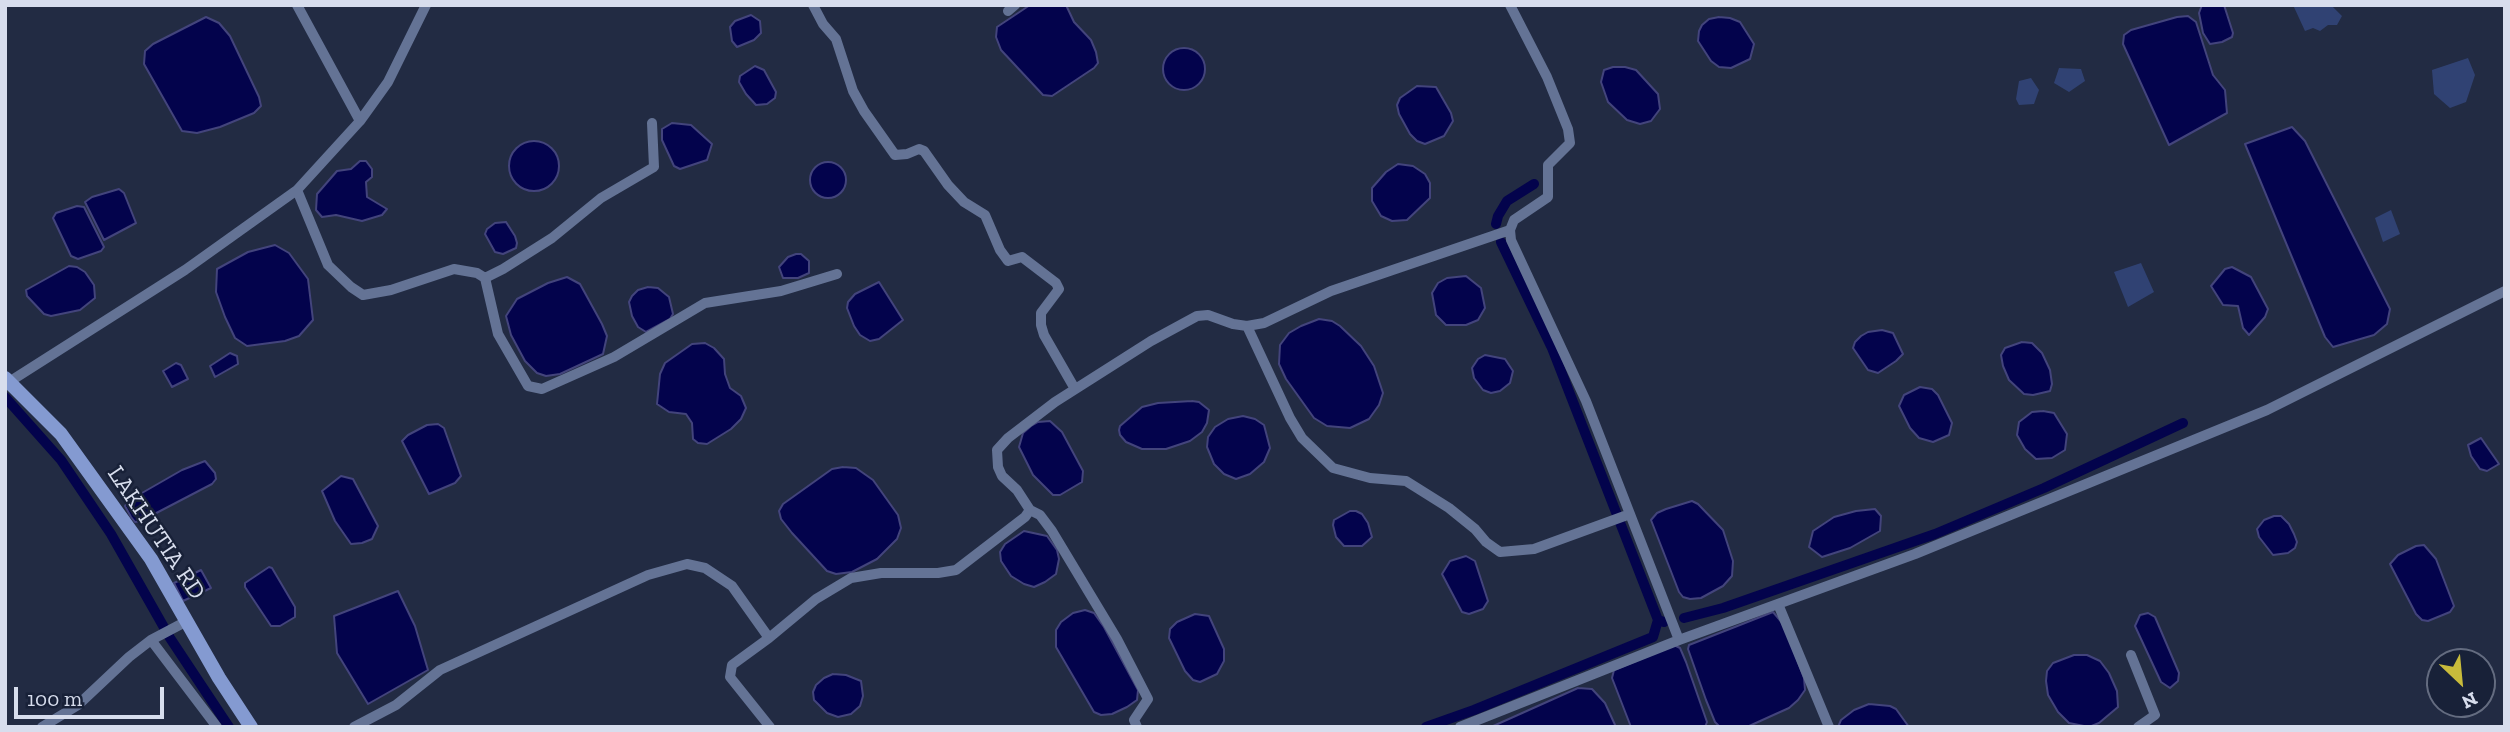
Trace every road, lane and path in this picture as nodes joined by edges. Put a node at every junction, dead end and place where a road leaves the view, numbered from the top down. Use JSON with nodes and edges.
{"nodes":[{"id":1,"x":297,"y":5,"type":"edge"},
{"id":2,"x":426,"y":5,"type":"edge"},
{"id":3,"x":813,"y":5,"type":"edge"},
{"id":4,"x":1510,"y":5,"type":"edge"},
{"id":5,"x":360,"y":121,"type":"junction"},
{"id":6,"x":652,"y":123,"type":"dead end"},
{"id":7,"x":298,"y":190,"type":"junction"},
{"id":8,"x":1510,"y":230,"type":"junction"},
{"id":9,"x":837,"y":274,"type":"dead end"},
{"id":10,"x":485,"y":278,"type":"junction"},
{"id":11,"x":2505,"y":291,"type":"edge"},
{"id":12,"x":1247,"y":326,"type":"junction"},
{"id":13,"x":7,"y":380,"type":"edge"},
{"id":14,"x":1075,"y":389,"type":"junction"},
{"id":15,"x":1030,"y":510,"type":"junction"},
{"id":16,"x":1630,"y":514,"type":"junction"},
{"id":17,"x":1778,"y":604,"type":"junction"},
{"id":18,"x":181,"y":624,"type":"junction"},
{"id":19,"x":155,"y":638,"type":"junction"},
{"id":20,"x":769,"y":638,"type":"junction"},
{"id":21,"x":1679,"y":640,"type":"junction"},
{"id":22,"x":2131,"y":655,"type":"dead end"},
{"id":23,"x":42,"y":727,"type":"edge"},
{"id":24,"x":217,"y":727,"type":"edge"},
{"id":25,"x":251,"y":727,"type":"edge"},
{"id":26,"x":354,"y":727,"type":"edge"},
{"id":27,"x":770,"y":727,"type":"edge"},
{"id":28,"x":1137,"y":727,"type":"edge"},
{"id":29,"x":1460,"y":727,"type":"edge"},
{"id":30,"x":1829,"y":727,"type":"edge"},
{"id":31,"x":2138,"y":727,"type":"edge"}],
"edges":[{"from":1,"to":5,"type":"street"},
{"from":2,"to":5,"type":"street"},
{"from":3,"to":14,"type":"street"},
{"from":4,"to":8,"type":"street"},
{"from":5,"to":7,"type":"street"},
{"from":6,"to":10,"type":"street"},
{"from":7,"to":10,"type":"street"},
{"from":7,"to":13,"type":"street"},
{"from":8,"to":12,"type":"street"},
{"from":8,"to":16,"type":"street"},
{"from":9,"to":10,"type":"street"},
{"from":11,"to":17,"type":"street"},
{"from":12,"to":14,"type":"street"},
{"from":12,"to":16,"type":"street"},
{"from":13,"to":18,"type":"street","name":"LAKHUTIA RD"},
{"from":14,"to":15,"type":"street"},
{"from":15,"to":20,"type":"street"},
{"from":15,"to":28,"type":"street"},
{"from":16,"to":21,"type":"street"},
{"from":17,"to":21,"type":"street"},
{"from":17,"to":30,"type":"street"},
{"from":18,"to":19,"type":"street"},
{"from":18,"to":25,"type":"street","name":"LAKHUTIA RD"},
{"from":19,"to":23,"type":"street"},
{"from":19,"to":24,"type":"street"},
{"from":20,"to":26,"type":"street"},
{"from":20,"to":27,"type":"street"},
{"from":21,"to":29,"type":"street"},
{"from":22,"to":31,"type":"street"}]}
